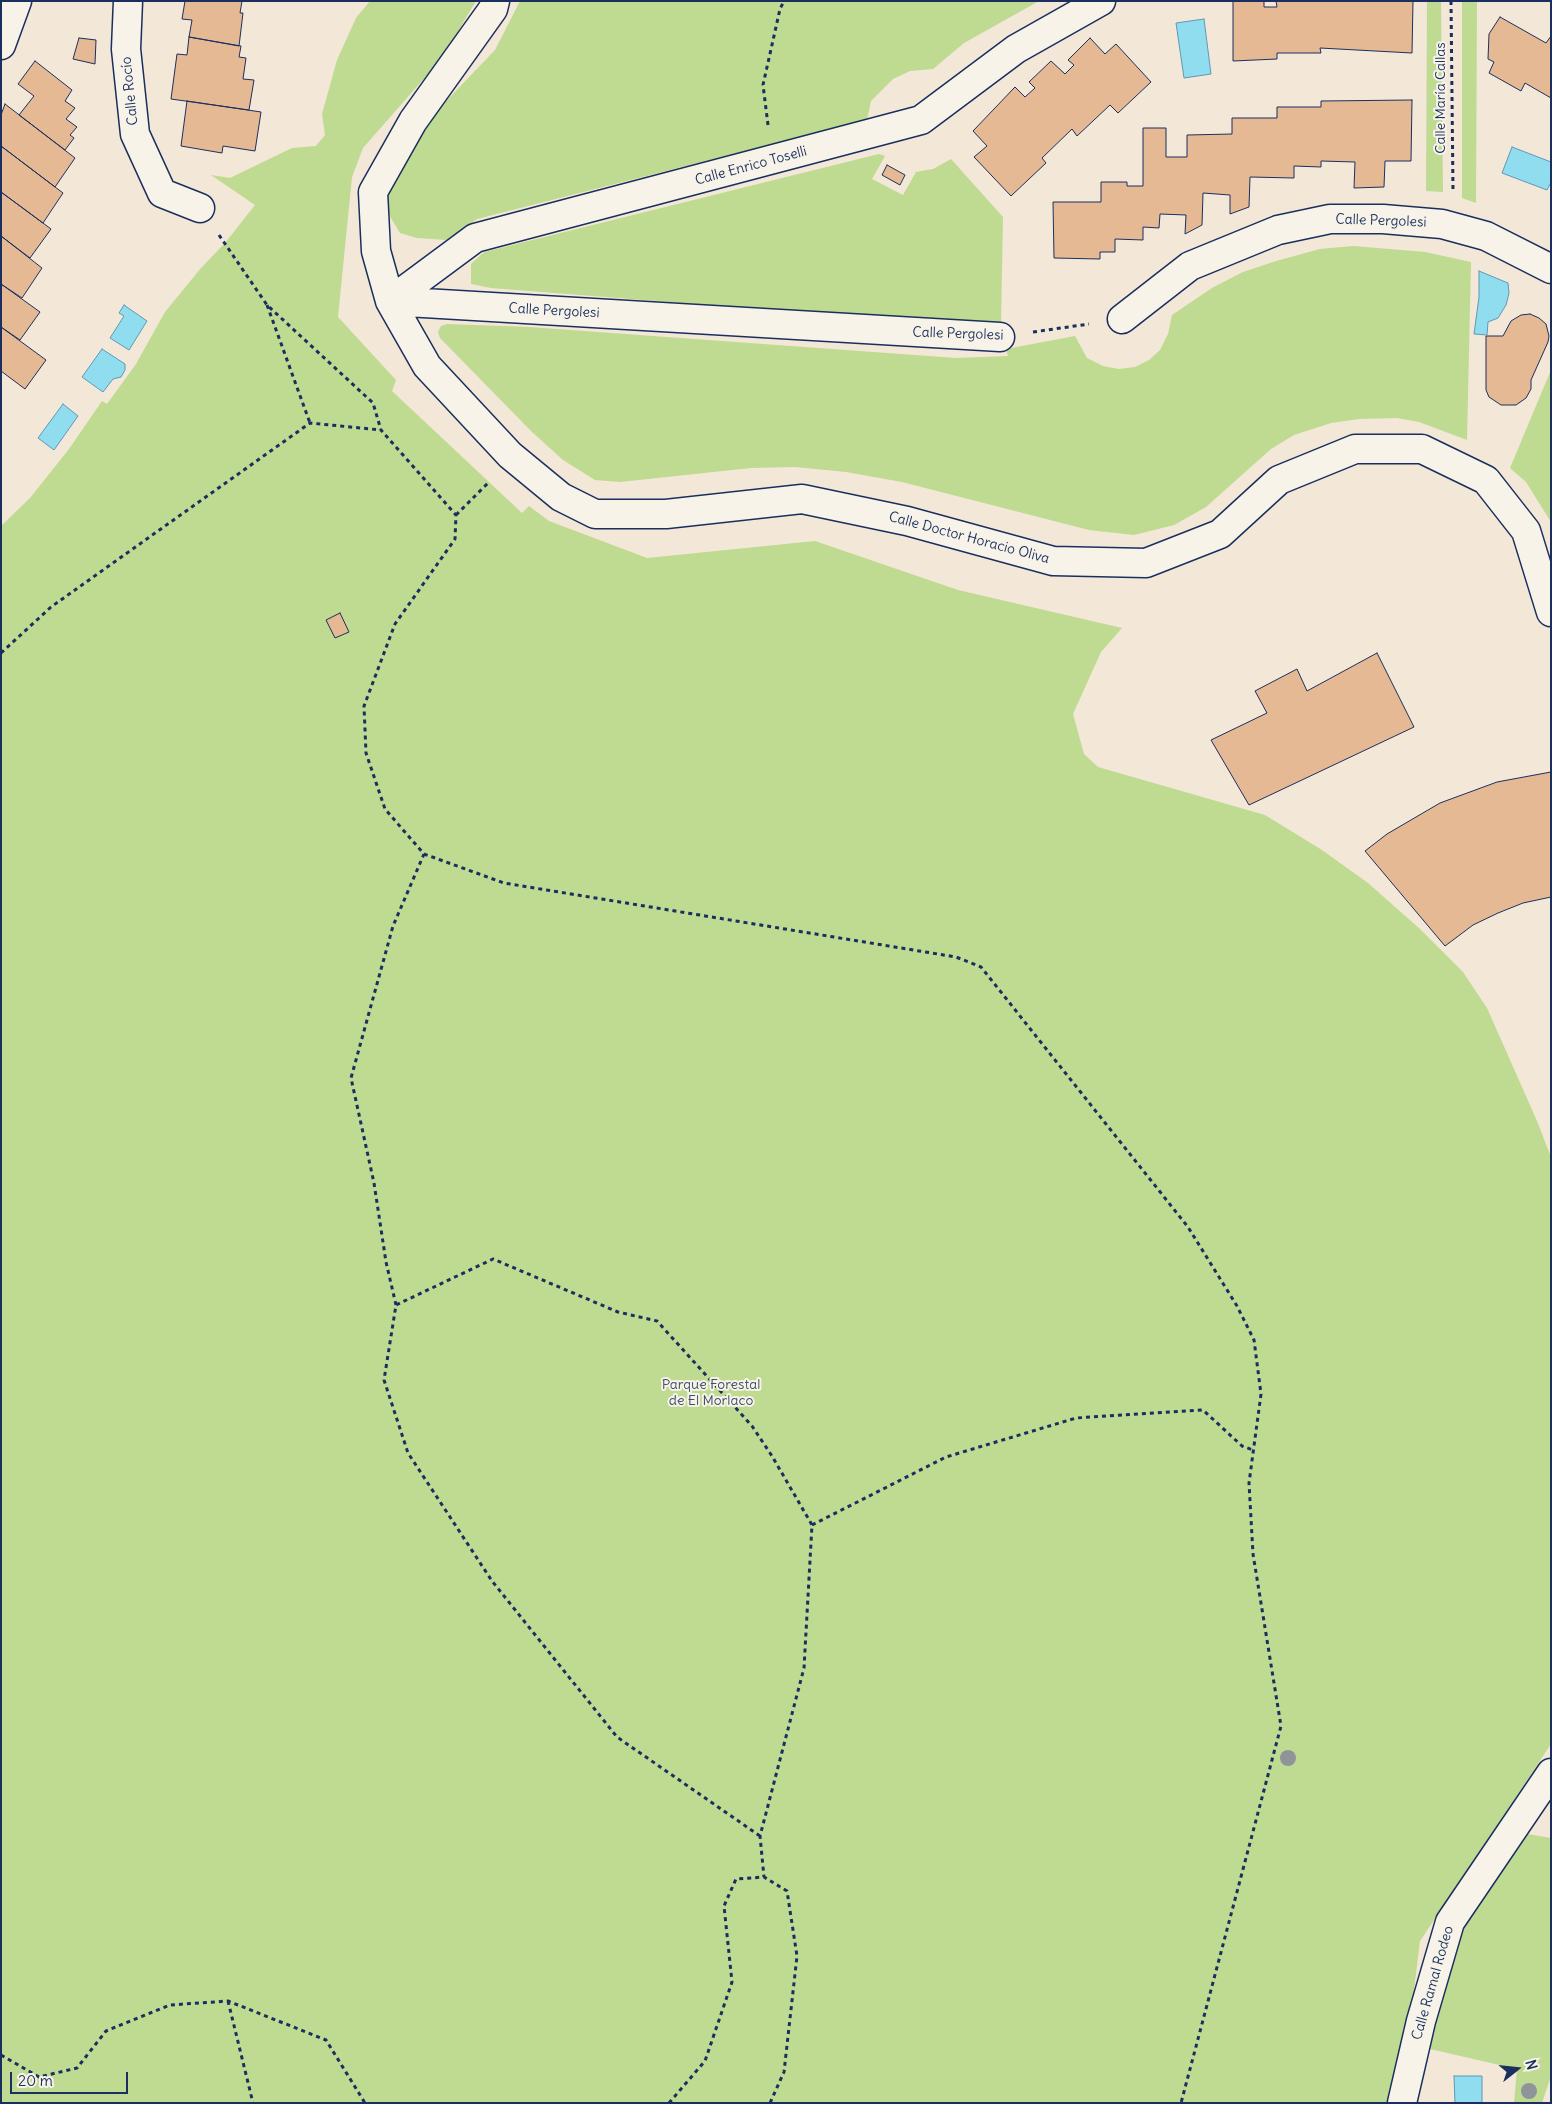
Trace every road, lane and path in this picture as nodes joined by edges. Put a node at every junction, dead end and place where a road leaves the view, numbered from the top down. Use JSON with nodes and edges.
{"nodes":[{"id":1,"x":17,"y":1,"type":"edge"},
{"id":2,"x":128,"y":1,"type":"edge"},
{"id":3,"x":495,"y":1,"type":"edge"},
{"id":4,"x":784,"y":1,"type":"edge"},
{"id":5,"x":1101,"y":1,"type":"edge"},
{"id":6,"x":1451,"y":1,"type":"edge"},
{"id":7,"x":1,"y":44,"type":"edge"},
{"id":8,"x":774,"y":160,"type":"junction"},
{"id":9,"x":1452,"y":195,"type":"dead end"},
{"id":10,"x":200,"y":208,"type":"joint"},
{"id":11,"x":1551,"y":268,"type":"edge"},
{"id":12,"x":390,"y":301,"type":"junction"},
{"id":13,"x":266,"y":305,"type":"junction"},
{"id":14,"x":1122,"y":319,"type":"joint"},
{"id":15,"x":1000,"y":338,"type":"joint"},
{"id":16,"x":310,"y":424,"type":"junction"},
{"id":17,"x":381,"y":430,"type":"junction"},
{"id":18,"x":488,"y":482,"type":"dead end"},
{"id":19,"x":456,"y":515,"type":"junction"},
{"id":20,"x":1551,"y":612,"type":"edge"},
{"id":21,"x":1,"y":653,"type":"edge"},
{"id":22,"x":424,"y":854,"type":"junction"},
{"id":23,"x":396,"y":1305,"type":"junction"},
{"id":24,"x":1253,"y":1450,"type":"junction"},
{"id":25,"x":812,"y":1524,"type":"junction"},
{"id":26,"x":1551,"y":1773,"type":"edge"},
{"id":27,"x":760,"y":1836,"type":"junction"},
{"id":28,"x":764,"y":1877,"type":"junction"},
{"id":29,"x":228,"y":2001,"type":"junction"},
{"id":30,"x":1,"y":2055,"type":"edge"},
{"id":31,"x":254,"y":2103,"type":"edge"},
{"id":32,"x":365,"y":2103,"type":"edge"},
{"id":33,"x":669,"y":2103,"type":"edge"},
{"id":34,"x":770,"y":2103,"type":"edge"},
{"id":35,"x":1182,"y":2103,"type":"edge"},
{"id":36,"x":1402,"y":2103,"type":"edge"}],
"edges":[{"from":1,"to":7,"type":"street"},
{"from":2,"to":10,"type":"street","name":"Calle Rocío"},
{"from":3,"to":12,"type":"street","name":"Calle Doctor Horacio Oliva"},
{"from":4,"to":8,"type":"path"},
{"from":5,"to":8,"type":"street","name":"Calle Enrico Toselli"},
{"from":6,"to":9,"type":"path","name":"Calle María Callas"},
{"from":8,"to":12,"type":"street","name":"Calle Enrico Toselli"},
{"from":10,"to":13,"type":"path"},
{"from":11,"to":14,"type":"street","name":"Calle Pergolesi"},
{"from":12,"to":15,"type":"street","name":"Calle Pergolesi"},
{"from":12,"to":20,"type":"street","name":"Calle Doctor Horacio Oliva"},
{"from":13,"to":16,"type":"path"},
{"from":13,"to":17,"type":"path"},
{"from":14,"to":15,"type":"path","name":"Calle Pergolesi"},
{"from":16,"to":17,"type":"path"},
{"from":16,"to":21,"type":"path"},
{"from":17,"to":19,"type":"path"},
{"from":18,"to":19,"type":"path"},
{"from":19,"to":22,"type":"path"},
{"from":22,"to":23,"type":"path"},
{"from":22,"to":24,"type":"path"},
{"from":23,"to":25,"type":"path"},
{"from":23,"to":27,"type":"path"},
{"from":24,"to":25,"type":"path"},
{"from":24,"to":35,"type":"path"},
{"from":25,"to":27,"type":"path"},
{"from":26,"to":36,"type":"street","name":"Calle Ramal Rodeo"},
{"from":27,"to":28,"type":"path"},
{"from":28,"to":33,"type":"path"},
{"from":28,"to":34,"type":"path"},
{"from":29,"to":30,"type":"path"},
{"from":29,"to":31,"type":"path"},
{"from":29,"to":32,"type":"path"}]}
